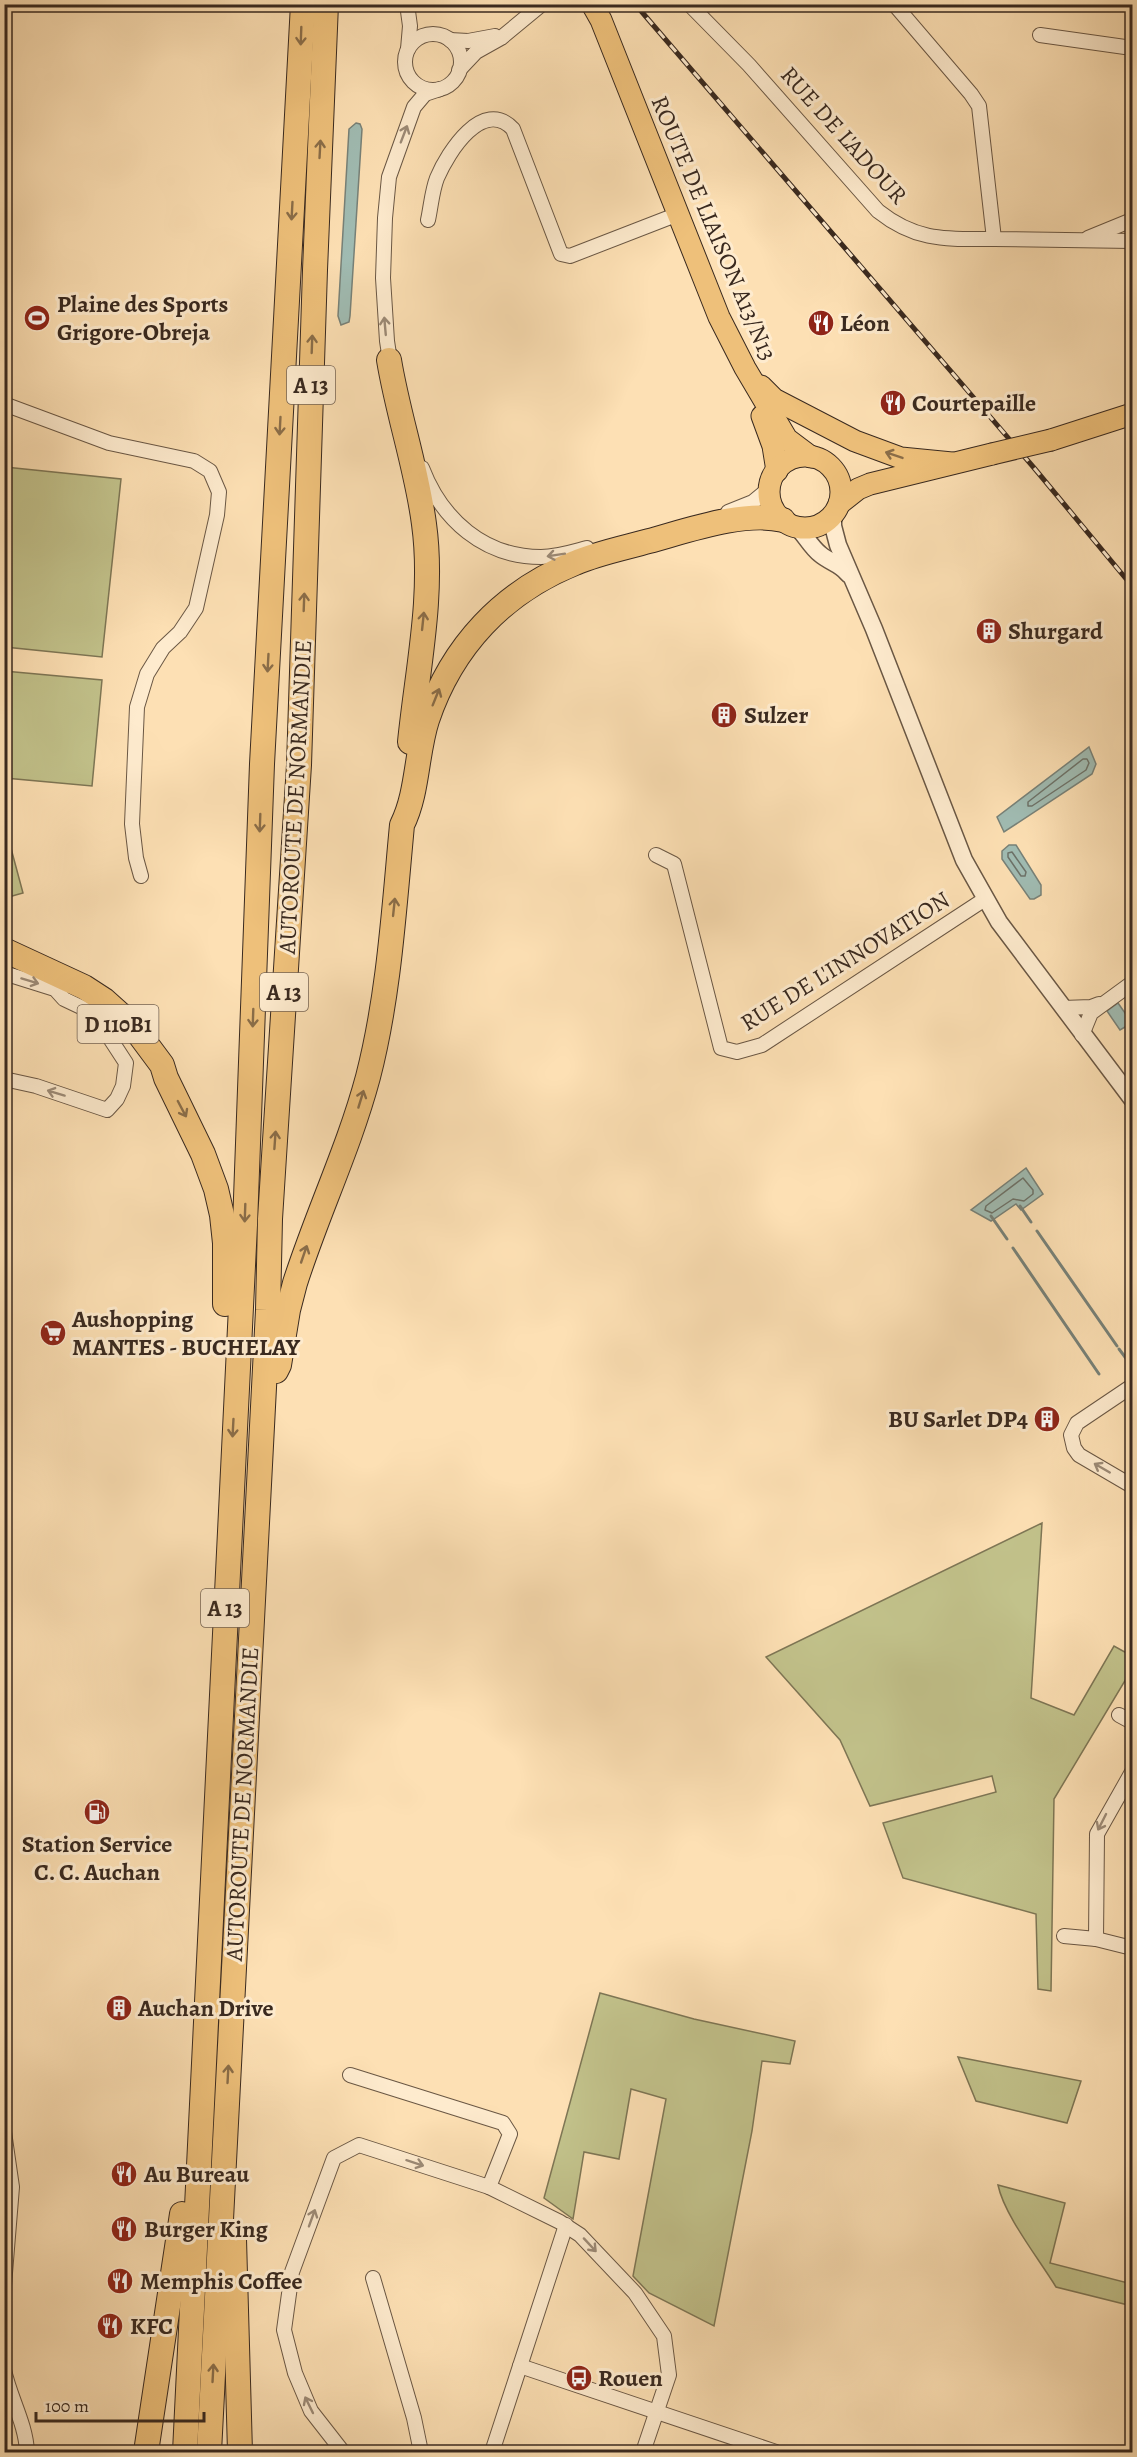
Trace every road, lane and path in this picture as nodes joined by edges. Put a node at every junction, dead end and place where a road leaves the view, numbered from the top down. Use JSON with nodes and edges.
{"nodes":[{"id":1,"x":303,"y":4,"type":"edge"},
{"id":2,"x":326,"y":4,"type":"edge"},
{"id":3,"x":409,"y":4,"type":"edge"},
{"id":4,"x":542,"y":4,"type":"edge"},
{"id":5,"x":581,"y":4,"type":"edge"},
{"id":6,"x":592,"y":4,"type":"edge"},
{"id":7,"x":689,"y":4,"type":"edge"},
{"id":8,"x":894,"y":4,"type":"edge"},
{"id":9,"x":511,"y":30,"type":"junction"},
{"id":10,"x":434,"y":34,"type":"junction"},
{"id":11,"x":1040,"y":35,"type":"dead end"},
{"id":12,"x":450,"y":40,"type":"junction"},
{"id":13,"x":1132,"y":48,"type":"edge"},
{"id":14,"x":408,"y":49,"type":"junction"},
{"id":15,"x":459,"y":70,"type":"junction"},
{"id":16,"x":440,"y":89,"type":"junction"},
{"id":17,"x":668,"y":218,"type":"junction"},
{"id":18,"x":428,"y":220,"type":"dead end"},
{"id":19,"x":1132,"y":220,"type":"edge"},
{"id":20,"x":994,"y":239,"type":"junction"},
{"id":21,"x":1080,"y":241,"type":"junction"},
{"id":22,"x":1132,"y":241,"type":"edge"},
{"id":23,"x":389,"y":360,"type":"junction"},
{"id":24,"x":745,"y":368,"type":"junction"},
{"id":25,"x":4,"y":404,"type":"edge"},
{"id":26,"x":1132,"y":414,"type":"edge"},
{"id":27,"x":1132,"y":419,"type":"edge"},
{"id":28,"x":1094,"y":427,"type":"junction"},
{"id":29,"x":811,"y":457,"type":"junction"},
{"id":30,"x":952,"y":463,"type":"junction"},
{"id":31,"x":830,"y":468,"type":"junction"},
{"id":32,"x":908,"y":473,"type":"junction"},
{"id":33,"x":773,"y":479,"type":"junction"},
{"id":34,"x":836,"y":509,"type":"junction"},
{"id":35,"x":790,"y":524,"type":"junction"},
{"id":36,"x":851,"y":579,"type":"junction"},
{"id":37,"x":402,"y":825,"type":"junction"},
{"id":38,"x":656,"y":855,"type":"dead end"},
{"id":39,"x":141,"y":876,"type":"dead end"},
{"id":40,"x":985,"y":899,"type":"junction"},
{"id":41,"x":4,"y":950,"type":"edge"},
{"id":42,"x":4,"y":973,"type":"edge"},
{"id":43,"x":1132,"y":983,"type":"edge"},
{"id":44,"x":55,"y":989,"type":"junction"},
{"id":45,"x":1104,"y":1002,"type":"junction"},
{"id":46,"x":1063,"y":1008,"type":"junction"},
{"id":47,"x":1082,"y":1035,"type":"junction"},
{"id":48,"x":166,"y":1078,"type":"junction"},
{"id":49,"x":4,"y":1079,"type":"edge"},
{"id":50,"x":1132,"y":1100,"type":"edge"},
{"id":51,"x":236,"y":1380,"type":"junction"},
{"id":52,"x":1132,"y":1386,"type":"edge"},
{"id":53,"x":263,"y":1394,"type":"junction"},
{"id":54,"x":1132,"y":1486,"type":"edge"},
{"id":55,"x":1119,"y":1714,"type":"dead end"},
{"id":56,"x":1132,"y":1722,"type":"edge"},
{"id":57,"x":1132,"y":1772,"type":"edge"},
{"id":58,"x":1064,"y":1936,"type":"dead end"},
{"id":59,"x":1096,"y":1939,"type":"junction"},
{"id":60,"x":1132,"y":1948,"type":"edge"},
{"id":61,"x":350,"y":2075,"type":"dead end"},
{"id":62,"x":226,"y":2111,"type":"junction"},
{"id":63,"x":4,"y":2132,"type":"edge"},
{"id":64,"x":200,"y":2137,"type":"junction"},
{"id":65,"x":489,"y":2187,"type":"junction"},
{"id":66,"x":566,"y":2225,"type":"junction"},
{"id":67,"x":373,"y":2278,"type":"dead end"},
{"id":68,"x":4,"y":2285,"type":"edge"},
{"id":69,"x":520,"y":2366,"type":"junction"},
{"id":70,"x":4,"y":2370,"type":"edge"},
{"id":71,"x":657,"y":2413,"type":"junction"},
{"id":72,"x":27,"y":2452,"type":"edge"},
{"id":73,"x":146,"y":2452,"type":"edge"},
{"id":74,"x":185,"y":2452,"type":"edge"},
{"id":75,"x":209,"y":2452,"type":"edge"},
{"id":76,"x":240,"y":2452,"type":"edge"},
{"id":77,"x":343,"y":2452,"type":"edge"},
{"id":78,"x":421,"y":2452,"type":"edge"},
{"id":79,"x":492,"y":2452,"type":"edge"},
{"id":80,"x":643,"y":2452,"type":"edge"},
{"id":81,"x":776,"y":2452,"type":"edge"}],
"edges":[{"from":1,"to":51,"type":"highway","name":"AUTOROUTE DE NORMANDIE","number":"A 13","one_way":true},
{"from":53,"to":2,"type":"highway","name":"AUTOROUTE DE NORMANDIE","number":"A 13","one_way":true},
{"from":3,"to":10,"type":"street"},
{"from":3,"to":14,"type":"street"},
{"from":4,"to":9,"type":"street"},
{"from":5,"to":17,"type":"main road","name":"ROUTE DE LIAISON A13/N13"},
{"from":6,"to":24,"type":"main road","name":"ROUTE DE LIAISON A13/N13"},
{"from":7,"to":20,"type":"street","name":"RUE DE L'ADOUR"},
{"from":8,"to":20,"type":"street"},
{"from":9,"to":12,"type":"street"},
{"from":9,"to":15,"type":"street"},
{"from":10,"to":12,"type":"street"},
{"from":10,"to":14,"type":"street"},
{"from":11,"to":13,"type":"street"},
{"from":12,"to":15,"type":"street"},
{"from":14,"to":16,"type":"street"},
{"from":15,"to":16,"type":"street"},
{"from":23,"to":16,"type":"street","one_way":true},
{"from":17,"to":18,"type":"street"},
{"from":17,"to":33,"type":"main road","name":"ROUTE DE LIAISON A13/N13"},
{"from":19,"to":21,"type":"street"},
{"from":20,"to":21,"type":"street","name":"RUE DE L'ADOUR"},
{"from":21,"to":22,"type":"street","name":"RUE DE L'ADOUR"},
{"from":33,"to":23,"type":"street","one_way":true},
{"from":37,"to":23,"type":"highway","one_way":true},
{"from":24,"to":29,"type":"main road","name":"ROUTE DE LIAISON A13/N13"},
{"from":30,"to":24,"type":"main road","one_way":true},
{"from":25,"to":39,"type":"street"},
{"from":26,"to":28,"type":"main road"},
{"from":27,"to":28,"type":"main road"},
{"from":28,"to":30,"type":"main road","bridge":true},
{"from":29,"to":31,"type":"main road"},
{"from":29,"to":33,"type":"main road"},
{"from":30,"to":32,"type":"main road"},
{"from":31,"to":32,"type":"main road"},
{"from":31,"to":34,"type":"main road"},
{"from":32,"to":34,"type":"main road"},
{"from":33,"to":35,"type":"main road"},
{"from":34,"to":35,"type":"main road"},
{"from":34,"to":36,"type":"street"},
{"from":35,"to":36,"type":"street"},
{"from":37,"to":35,"type":"highway","one_way":true},
{"from":36,"to":40,"type":"street"},
{"from":53,"to":37,"type":"highway","one_way":true},
{"from":38,"to":40,"type":"street","name":"RUE DE L'INNOVATION"},
{"from":40,"to":46,"type":"street"},
{"from":41,"to":48,"type":"highway"},
{"from":42,"to":44,"type":"street","number":"D 110B1","one_way":true},
{"from":43,"to":45,"type":"street"},
{"from":44,"to":48,"type":"highway","number":"D 110B1"},
{"from":44,"to":49,"type":"street","one_way":true},
{"from":45,"to":46,"type":"street"},
{"from":45,"to":47,"type":"street"},
{"from":46,"to":47,"type":"street"},
{"from":47,"to":50,"type":"street"},
{"from":48,"to":51,"type":"highway","one_way":true},
{"from":51,"to":64,"type":"highway","name":"AUTOROUTE DE NORMANDIE","number":"A 13","one_way":true},
{"from":54,"to":52,"type":"street","one_way":true},
{"from":62,"to":53,"type":"highway","name":"AUTOROUTE DE NORMANDIE","number":"A 13","one_way":true},
{"from":55,"to":56,"type":"street"},
{"from":57,"to":59,"type":"street","one_way":true},
{"from":58,"to":59,"type":"street"},
{"from":59,"to":60,"type":"street"},
{"from":61,"to":65,"type":"street"},
{"from":75,"to":62,"type":"highway","name":"AUTOROUTE DE NORMANDIE","number":"A 13","one_way":true},
{"from":62,"to":76,"type":"highway"},
{"from":63,"to":68,"type":"street"},
{"from":64,"to":73,"type":"highway"},
{"from":64,"to":74,"type":"highway","name":"AUTOROUTE DE NORMANDIE","number":"A 13"},
{"from":65,"to":66,"type":"street"},
{"from":77,"to":65,"type":"street","one_way":true},
{"from":66,"to":69,"type":"street"},
{"from":66,"to":71,"type":"street","one_way":true},
{"from":67,"to":78,"type":"street"},
{"from":69,"to":71,"type":"street"},
{"from":69,"to":79,"type":"street"},
{"from":70,"to":72,"type":"street"},
{"from":71,"to":80,"type":"street"},
{"from":71,"to":81,"type":"street"}]}
